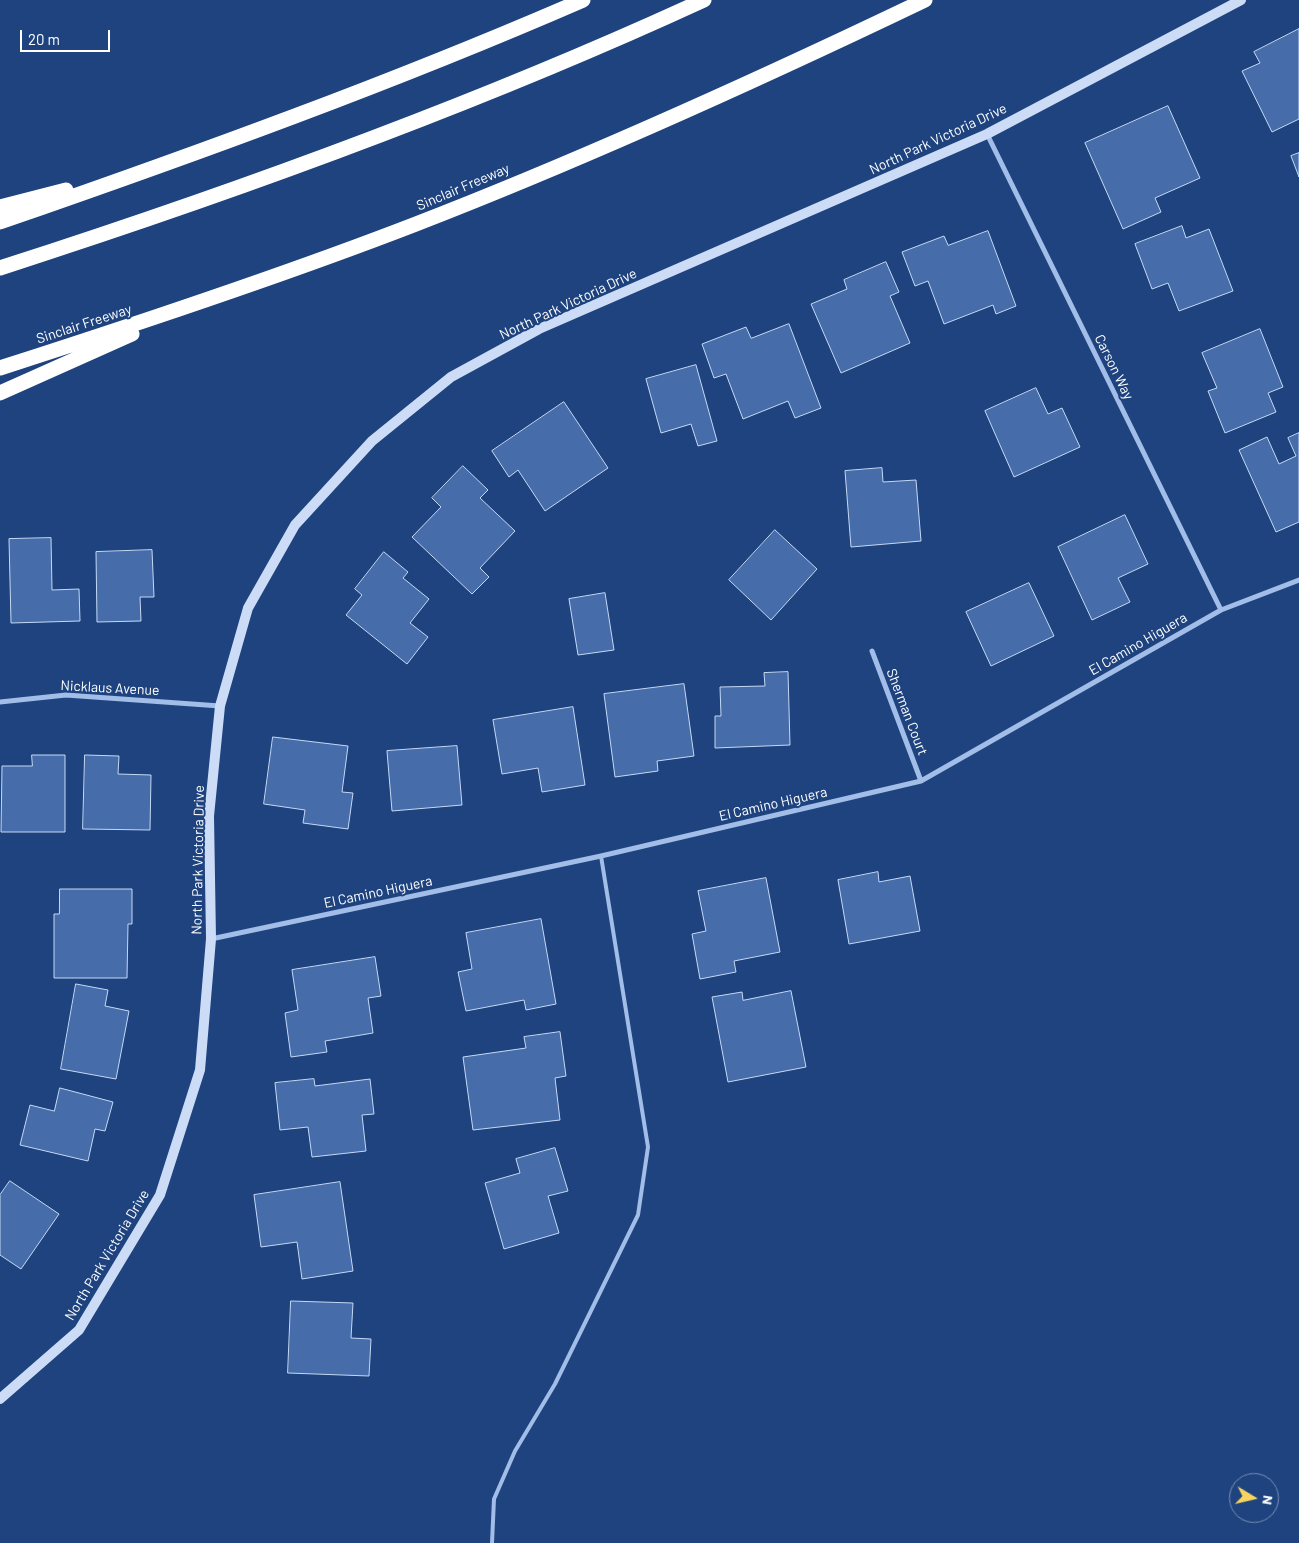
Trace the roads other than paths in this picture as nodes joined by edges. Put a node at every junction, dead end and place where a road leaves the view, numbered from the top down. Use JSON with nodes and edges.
{"nodes":[{"id":1,"x":583,"y":0,"type":"edge"},
{"id":2,"x":704,"y":0,"type":"edge"},
{"id":3,"x":925,"y":0,"type":"edge"},
{"id":4,"x":1241,"y":0,"type":"edge"},
{"id":5,"x":987,"y":134,"type":"junction"},
{"id":6,"x":159,"y":167,"type":"junction"},
{"id":7,"x":0,"y":207,"type":"edge"},
{"id":8,"x":0,"y":222,"type":"edge"},
{"id":9,"x":0,"y":268,"type":"edge"},
{"id":10,"x":201,"y":302,"type":"junction"},
{"id":11,"x":0,"y":368,"type":"edge"},
{"id":12,"x":0,"y":393,"type":"edge"},
{"id":13,"x":1299,"y":580,"type":"edge"},
{"id":14,"x":1221,"y":610,"type":"junction"},
{"id":15,"x":872,"y":652,"type":"dead end"},
{"id":16,"x":0,"y":702,"type":"edge"},
{"id":17,"x":220,"y":706,"type":"junction"},
{"id":18,"x":921,"y":780,"type":"junction"},
{"id":19,"x":601,"y":856,"type":"junction"},
{"id":20,"x":211,"y":939,"type":"junction"},
{"id":21,"x":0,"y":1400,"type":"edge"},
{"id":22,"x":492,"y":1543,"type":"edge"}],
"edges":[{"from":1,"to":6,"type":"highway"},
{"from":2,"to":9,"type":"highway"},
{"from":3,"to":10,"type":"highway","name":"Sinclair Freeway"},
{"from":4,"to":5,"type":"street","name":"North Park Victoria Drive"},
{"from":5,"to":14,"type":"street","name":"Carson Way"},
{"from":5,"to":17,"type":"street","name":"North Park Victoria Drive"},
{"from":6,"to":7,"type":"highway"},
{"from":6,"to":8,"type":"highway"},
{"from":10,"to":11,"type":"highway","name":"Sinclair Freeway"},
{"from":10,"to":12,"type":"highway"},
{"from":13,"to":14,"type":"street","name":"El Camino Higuera"},
{"from":14,"to":18,"type":"street","name":"El Camino Higuera"},
{"from":15,"to":18,"type":"street","name":"Sherman Court"},
{"from":16,"to":17,"type":"street","name":"Nicklaus Avenue"},
{"from":17,"to":20,"type":"street","name":"North Park Victoria Drive"},
{"from":18,"to":19,"type":"street","name":"El Camino Higuera"},
{"from":19,"to":20,"type":"street","name":"El Camino Higuera"},
{"from":19,"to":22,"type":"lane"},
{"from":20,"to":21,"type":"street","name":"North Park Victoria Drive"}]}
